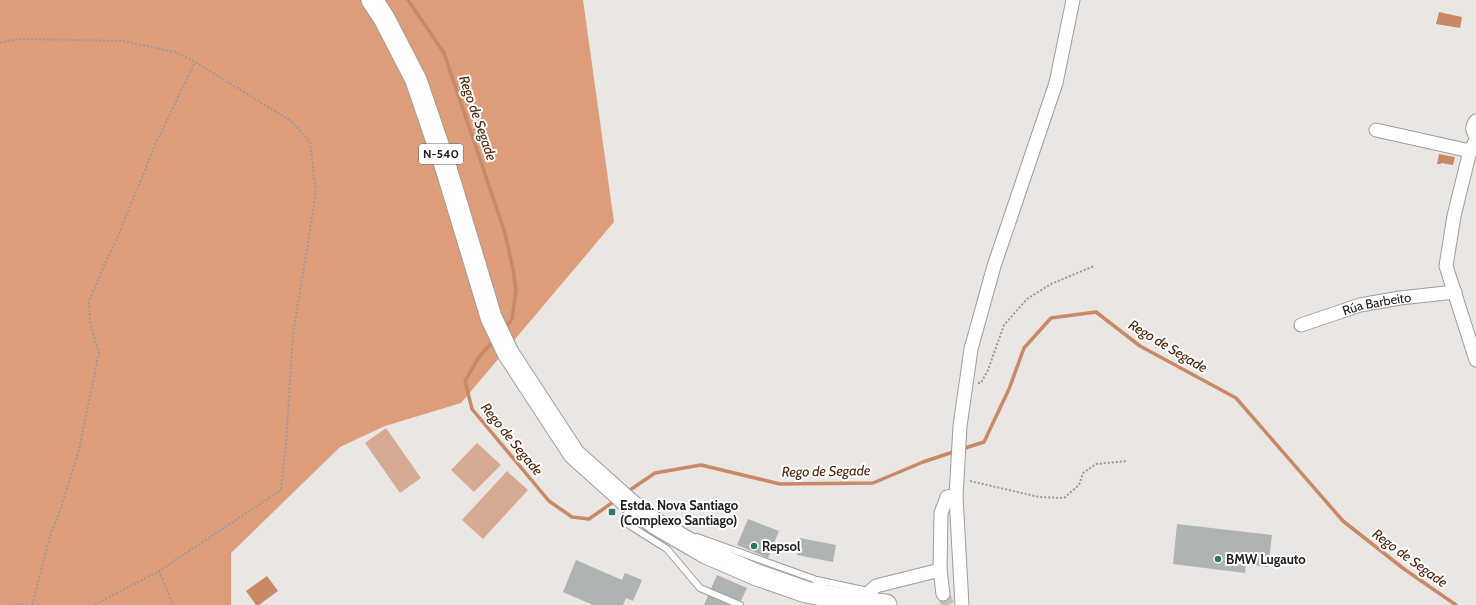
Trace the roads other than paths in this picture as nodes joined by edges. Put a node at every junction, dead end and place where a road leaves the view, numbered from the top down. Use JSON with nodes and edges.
{"nodes":[{"id":1,"x":372,"y":0,"type":"edge"},
{"id":2,"x":1073,"y":0,"type":"edge"},
{"id":3,"x":1476,"y":121,"type":"edge"},
{"id":4,"x":1376,"y":130,"type":"dead end"},
{"id":5,"x":1476,"y":136,"type":"edge"},
{"id":6,"x":1473,"y":146,"type":"edge"},
{"id":7,"x":1455,"y":292,"type":"junction"},
{"id":8,"x":1301,"y":325,"type":"dead end"},
{"id":9,"x":1476,"y":360,"type":"edge"},
{"id":10,"x":956,"y":496,"type":"junction"},
{"id":11,"x":656,"y":524,"type":"junction"},
{"id":12,"x":629,"y":525,"type":"dead end"},
{"id":13,"x":684,"y":533,"type":"dead end"},
{"id":14,"x":690,"y":535,"type":"dead end"},
{"id":15,"x":940,"y":570,"type":"junction"},
{"id":16,"x":814,"y":579,"type":"junction"},
{"id":17,"x":943,"y":594,"type":"tunnel mouth"},
{"id":18,"x":850,"y":599,"type":"edge"},
{"id":19,"x":740,"y":605,"type":"edge"},
{"id":20,"x":886,"y":605,"type":"edge"},
{"id":21,"x":962,"y":605,"type":"edge"}],
"edges":[{"from":1,"to":11,"type":"highway","number":"N-540"},
{"from":2,"to":10,"type":"street"},
{"from":3,"to":5,"type":"street"},
{"from":4,"to":6,"type":"street"},
{"from":6,"to":7,"type":"street"},
{"from":7,"to":8,"type":"street","name":"Rúa Barbeito"},
{"from":7,"to":9,"type":"street"},
{"from":10,"to":15,"type":"street"},
{"from":10,"to":21,"type":"street"},
{"from":11,"to":13,"type":"lane"},
{"from":11,"to":18,"type":"highway","number":"N-540"},
{"from":12,"to":19,"type":"lane"},
{"from":14,"to":16,"type":"lane"},
{"from":15,"to":17,"type":"street"},
{"from":15,"to":18,"type":"street"},
{"from":16,"to":18,"type":"lane"},
{"from":16,"to":18,"type":"lane"},
{"from":18,"to":20,"type":"highway","number":"N-540"}]}
